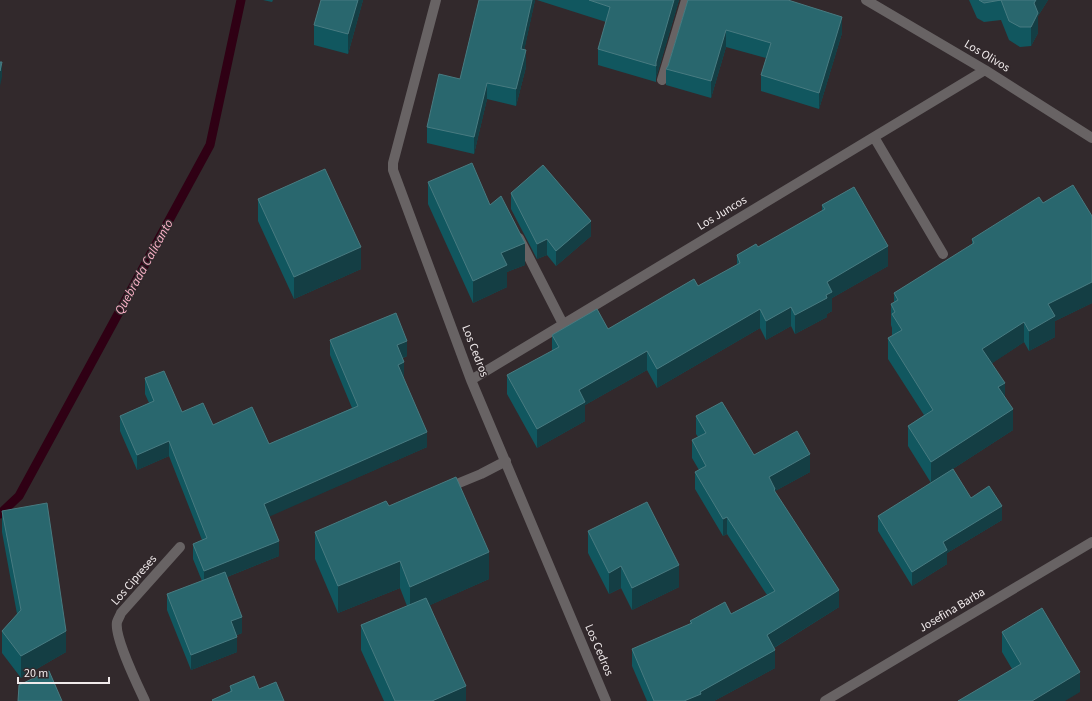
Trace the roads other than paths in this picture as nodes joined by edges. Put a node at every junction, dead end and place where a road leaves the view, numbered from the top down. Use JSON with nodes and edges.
{"nodes":[{"id":1,"x":436,"y":0,"type":"edge"},
{"id":2,"x":686,"y":0,"type":"edge"},
{"id":3,"x":866,"y":0,"type":"edge"},
{"id":4,"x":985,"y":70,"type":"junction"},
{"id":5,"x":662,"y":80,"type":"dead end"},
{"id":6,"x":874,"y":137,"type":"junction"},
{"id":7,"x":1092,"y":138,"type":"edge"},
{"id":8,"x":514,"y":229,"type":"edge"},
{"id":9,"x":943,"y":254,"type":"dead end"},
{"id":10,"x":563,"y":324,"type":"junction"},
{"id":11,"x":471,"y":380,"type":"junction"},
{"id":12,"x":506,"y":461,"type":"junction"},
{"id":13,"x":438,"y":491,"type":"edge"},
{"id":14,"x":1092,"y":542,"type":"edge"},
{"id":15,"x":180,"y":547,"type":"dead end"},
{"id":16,"x":145,"y":701,"type":"edge"},
{"id":17,"x":606,"y":701,"type":"edge"},
{"id":18,"x":825,"y":701,"type":"edge"}],
"edges":[{"from":1,"to":11,"type":"street","name":"Los Cedros"},
{"from":2,"to":5,"type":"street"},
{"from":3,"to":4,"type":"street","name":"Los Olivos"},
{"from":4,"to":6,"type":"street","name":"Los Juncos"},
{"from":4,"to":7,"type":"street","name":"Los Olivos"},
{"from":6,"to":9,"type":"street"},
{"from":6,"to":10,"type":"street","name":"Los Juncos"},
{"from":8,"to":10,"type":"street"},
{"from":10,"to":11,"type":"street","name":"Los Juncos"},
{"from":11,"to":12,"type":"street","name":"Los Cedros"},
{"from":12,"to":13,"type":"street"},
{"from":12,"to":17,"type":"street","name":"Los Cedros"},
{"from":14,"to":18,"type":"street","name":"Josefina Barba"},
{"from":15,"to":16,"type":"street","name":"Los Cipreses"}]}
